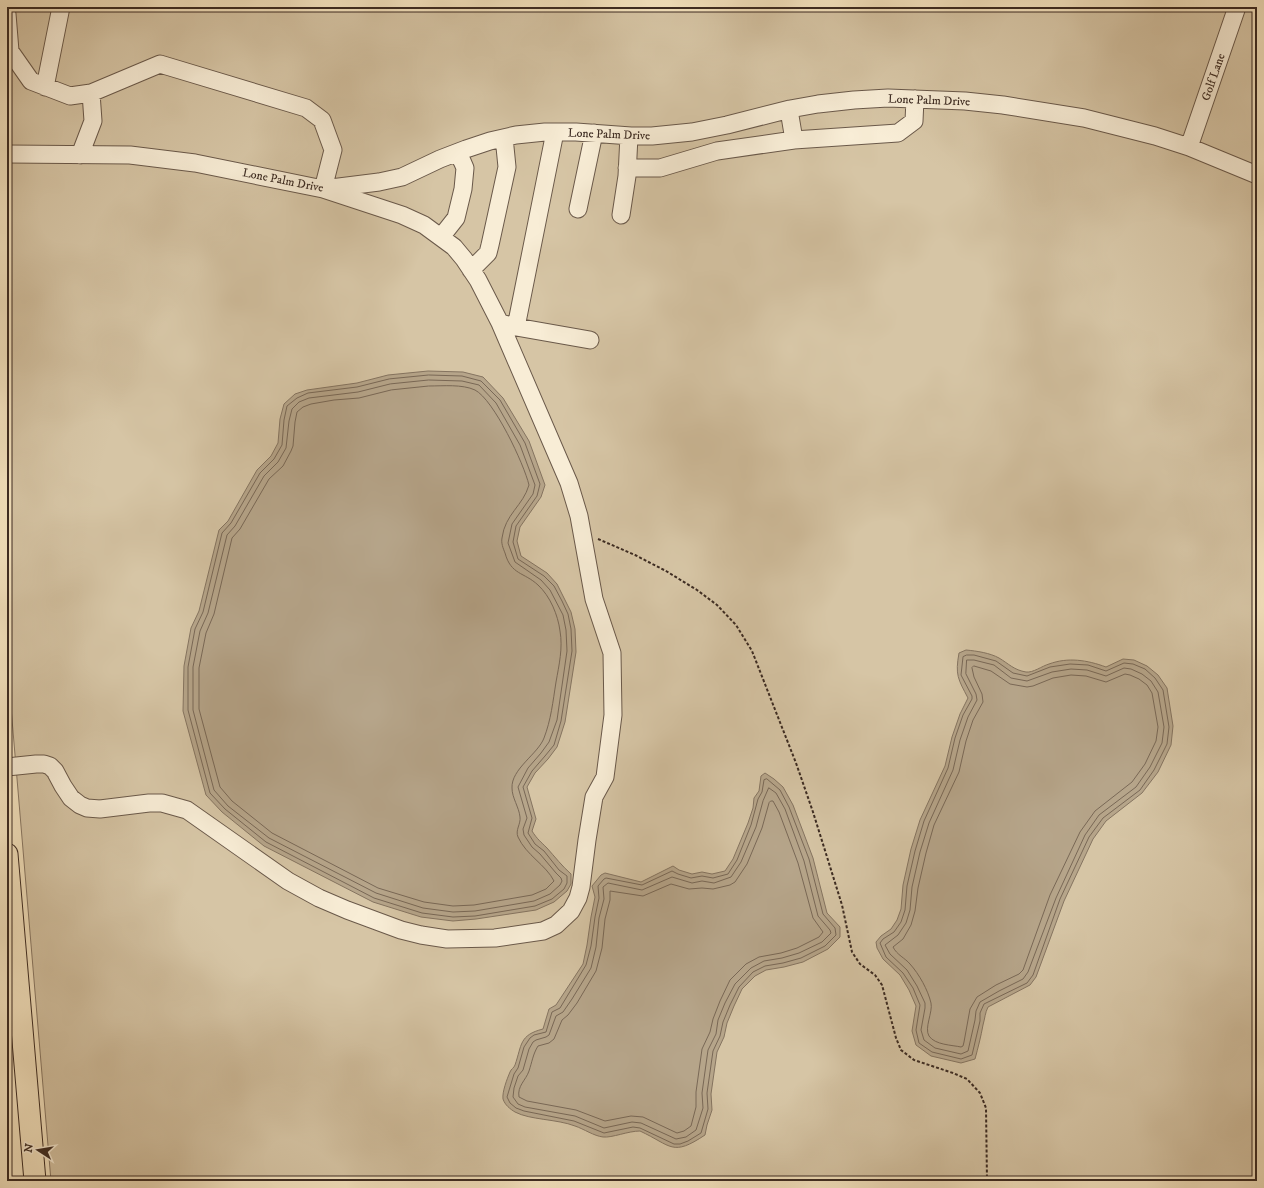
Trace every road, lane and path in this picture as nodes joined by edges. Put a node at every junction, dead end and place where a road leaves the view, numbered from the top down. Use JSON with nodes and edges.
{"nodes":[{"id":1,"x":61,"y":7,"type":"edge"},
{"id":2,"x":1237,"y":7,"type":"edge"},
{"id":3,"x":7,"y":14,"type":"edge"},
{"id":4,"x":45,"y":87,"type":"junction"},
{"id":5,"x":91,"y":93,"type":"junction"},
{"id":6,"x":915,"y":99,"type":"junction"},
{"id":7,"x":789,"y":110,"type":"junction"},
{"id":8,"x":555,"y":132,"type":"junction"},
{"id":9,"x":594,"y":133,"type":"junction"},
{"id":10,"x":629,"y":136,"type":"junction"},
{"id":11,"x":502,"y":138,"type":"junction"},
{"id":12,"x":794,"y":140,"type":"junction"},
{"id":13,"x":1189,"y":148,"type":"junction"},
{"id":14,"x":456,"y":153,"type":"junction"},
{"id":15,"x":7,"y":154,"type":"edge"},
{"id":16,"x":80,"y":155,"type":"junction"},
{"id":17,"x":627,"y":168,"type":"junction"},
{"id":18,"x":1257,"y":174,"type":"edge"},
{"id":19,"x":323,"y":189,"type":"junction"},
{"id":20,"x":578,"y":209,"type":"dead end"},
{"id":21,"x":621,"y":215,"type":"dead end"},
{"id":22,"x":441,"y":237,"type":"junction"},
{"id":23,"x":471,"y":270,"type":"junction"},
{"id":24,"x":508,"y":325,"type":"junction"},
{"id":25,"x":590,"y":340,"type":"dead end"},
{"id":26,"x":582,"y":533,"type":"junction"},
{"id":27,"x":7,"y":767,"type":"edge"},
{"id":28,"x":7,"y":854,"type":"edge"},
{"id":29,"x":35,"y":1181,"type":"edge"},
{"id":30,"x":987,"y":1181,"type":"edge"}],
"edges":[{"from":1,"to":4,"type":"street"},
{"from":2,"to":13,"type":"street","name":"Golf Lane"},
{"from":3,"to":4,"type":"street"},
{"from":4,"to":5,"type":"street"},
{"from":5,"to":16,"type":"street"},
{"from":5,"to":19,"type":"street"},
{"from":6,"to":7,"type":"street","name":"Lone Palm Drive"},
{"from":6,"to":12,"type":"street"},
{"from":6,"to":13,"type":"street","name":"Lone Palm Drive"},
{"from":7,"to":10,"type":"street","name":"Lone Palm Drive"},
{"from":7,"to":12,"type":"street"},
{"from":8,"to":9,"type":"street","name":"Lone Palm Drive"},
{"from":8,"to":11,"type":"street","name":"Lone Palm Drive"},
{"from":8,"to":24,"type":"street"},
{"from":9,"to":10,"type":"street","name":"Lone Palm Drive"},
{"from":9,"to":20,"type":"street"},
{"from":10,"to":17,"type":"street"},
{"from":11,"to":14,"type":"street","name":"Lone Palm Drive"},
{"from":11,"to":23,"type":"street"},
{"from":12,"to":17,"type":"street"},
{"from":13,"to":18,"type":"street","name":"Lone Palm Drive"},
{"from":14,"to":19,"type":"street","name":"Lone Palm Drive"},
{"from":14,"to":22,"type":"street"},
{"from":15,"to":16,"type":"street","name":"Lone Palm Drive"},
{"from":16,"to":19,"type":"street","name":"Lone Palm Drive"},
{"from":17,"to":21,"type":"street"},
{"from":19,"to":22,"type":"street"},
{"from":22,"to":23,"type":"street"},
{"from":23,"to":24,"type":"street"},
{"from":24,"to":25,"type":"street"},
{"from":24,"to":26,"type":"street"},
{"from":26,"to":27,"type":"street"},
{"from":26,"to":30,"type":"path"},
{"from":28,"to":29,"type":"main road"}]}
